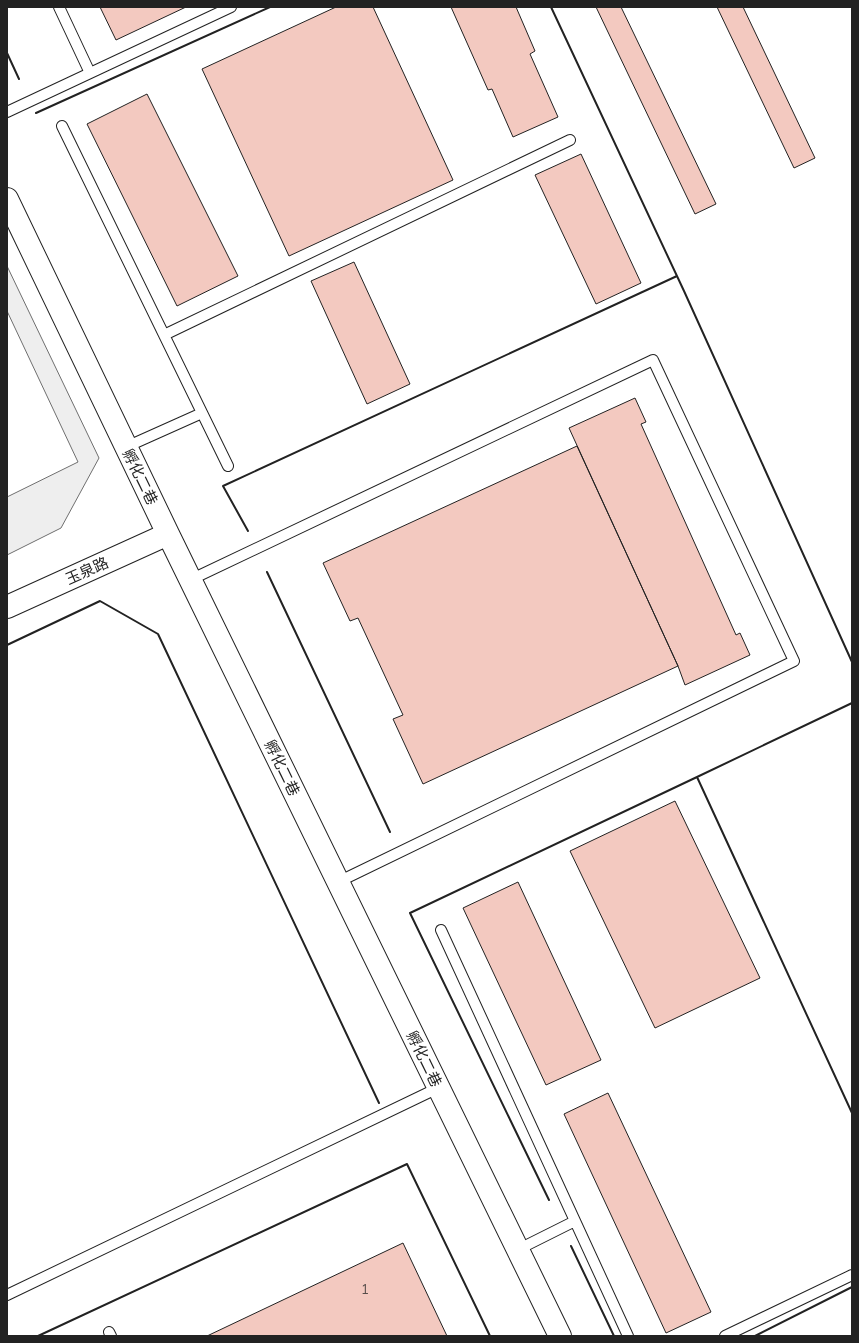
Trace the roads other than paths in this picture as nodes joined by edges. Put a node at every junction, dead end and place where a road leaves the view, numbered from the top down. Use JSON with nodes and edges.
{"nodes":[{"id":1,"x":59,"y":7,"type":"edge"},
{"id":2,"x":231,"y":7,"type":"edge"},
{"id":3,"x":90,"y":73,"type":"junction"},
{"id":4,"x":7,"y":112,"type":"edge"},
{"id":5,"x":62,"y":126,"type":"dead end"},
{"id":6,"x":570,"y":140,"type":"dead end"},
{"id":7,"x":7,"y":199,"type":"edge"},
{"id":8,"x":164,"y":335,"type":"junction"},
{"id":9,"x":202,"y":413,"type":"junction"},
{"id":10,"x":126,"y":447,"type":"junction"},
{"id":11,"x":228,"y":466,"type":"dead end"},
{"id":12,"x":168,"y":534,"type":"junction"},
{"id":13,"x":190,"y":580,"type":"junction"},
{"id":14,"x":7,"y":607,"type":"edge"},
{"id":15,"x":338,"y":882,"type":"junction"},
{"id":16,"x":441,"y":930,"type":"dead end"},
{"id":17,"x":438,"y":1088,"type":"junction"},
{"id":18,"x":575,"y":1221,"type":"junction"},
{"id":19,"x":517,"y":1250,"type":"junction"},
{"id":20,"x":852,"y":1275,"type":"edge"},
{"id":21,"x":7,"y":1295,"type":"edge"},
{"id":22,"x":560,"y":1336,"type":"edge"},
{"id":23,"x":628,"y":1336,"type":"edge"},
{"id":24,"x":724,"y":1336,"type":"edge"}],
"edges":[{"from":1,"to":3,"type":"lane"},
{"from":2,"to":3,"type":"lane"},
{"from":3,"to":4,"type":"lane"},
{"from":5,"to":8,"type":"lane"},
{"from":6,"to":8,"type":"lane"},
{"from":7,"to":10,"type":"street","name":"孵化二巷"},
{"from":8,"to":9,"type":"lane"},
{"from":9,"to":10,"type":"lane"},
{"from":9,"to":11,"type":"lane"},
{"from":10,"to":12,"type":"street","name":"孵化二巷"},
{"from":12,"to":13,"type":"street","name":"孵化二巷"},
{"from":12,"to":14,"type":"street","name":"玉泉路"},
{"from":13,"to":15,"type":"street","name":"孵化二巷"},
{"from":13,"to":15,"type":"lane"},
{"from":15,"to":17,"type":"street","name":"孵化二巷"},
{"from":16,"to":18,"type":"lane"},
{"from":17,"to":19,"type":"street","name":"孵化二巷"},
{"from":17,"to":21,"type":"lane"},
{"from":18,"to":19,"type":"lane"},
{"from":18,"to":23,"type":"lane"},
{"from":19,"to":22,"type":"street","name":"孵化二巷"},
{"from":20,"to":24,"type":"lane"}]}
